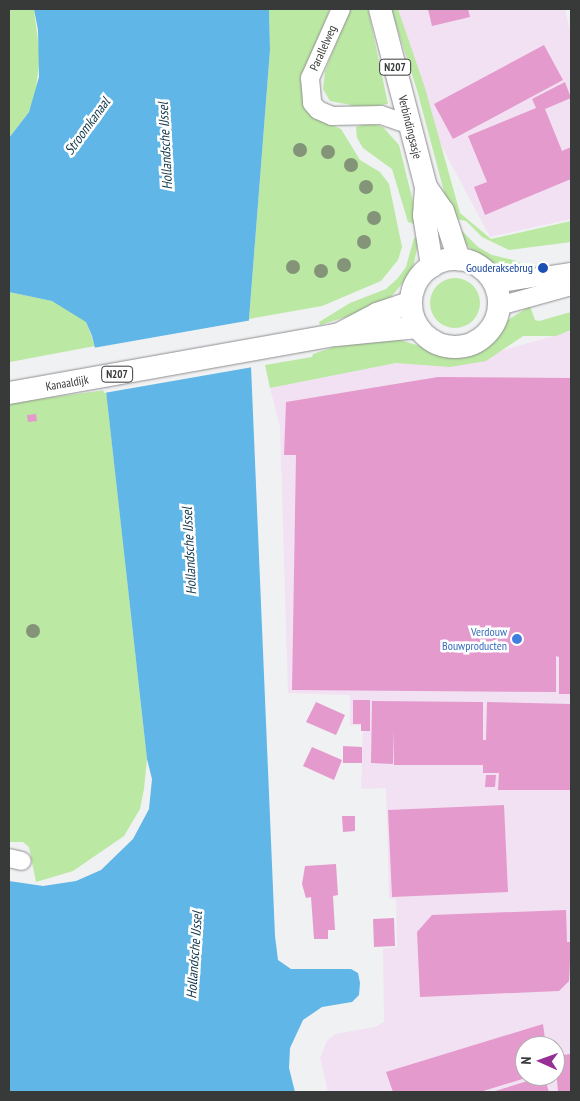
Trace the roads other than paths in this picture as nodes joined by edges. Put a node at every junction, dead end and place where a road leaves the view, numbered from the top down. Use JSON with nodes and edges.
{"nodes":[{"id":1,"x":341,"y":9,"type":"edge"},
{"id":2,"x":380,"y":9,"type":"edge"},
{"id":3,"x":410,"y":125,"type":"junction"},
{"id":4,"x":426,"y":187,"type":"junction"},
{"id":5,"x":459,"y":259,"type":"junction"},
{"id":6,"x":432,"y":266,"type":"junction"},
{"id":7,"x":571,"y":272,"type":"edge"},
{"id":8,"x":494,"y":284,"type":"junction"},
{"id":9,"x":571,"y":286,"type":"edge"},
{"id":10,"x":411,"y":302,"type":"junction"},
{"id":11,"x":499,"y":306,"type":"junction"},
{"id":12,"x":418,"y":327,"type":"junction"},
{"id":13,"x":336,"y":335,"type":"junction"},
{"id":14,"x":9,"y":392,"type":"edge"}],
"edges":[{"from":1,"to":3,"type":"street","name":"Parallelweg"},
{"from":2,"to":3,"type":"main road","name":"Verbindingsasje","number":"N207"},
{"from":3,"to":4,"type":"main road","name":"Verbindingsasje","number":"N207"},
{"from":4,"to":5,"type":"main road","name":"Verbindingsasje","number":"N207"},
{"from":4,"to":6,"type":"main road","name":"Verbindingsasje","number":"N207"},
{"from":5,"to":6,"type":"main road"},
{"from":5,"to":8,"type":"main road"},
{"from":6,"to":10,"type":"main road"},
{"from":7,"to":8,"type":"street"},
{"from":8,"to":11,"type":"main road"},
{"from":9,"to":11,"type":"street"},
{"from":10,"to":12,"type":"main road"},
{"from":10,"to":13,"type":"main road","number":"N207"},
{"from":11,"to":12,"type":"main road"},
{"from":12,"to":13,"type":"main road","number":"N207"},
{"from":13,"to":14,"type":"main road","name":"Kanaaldijk","number":"N207"}]}
